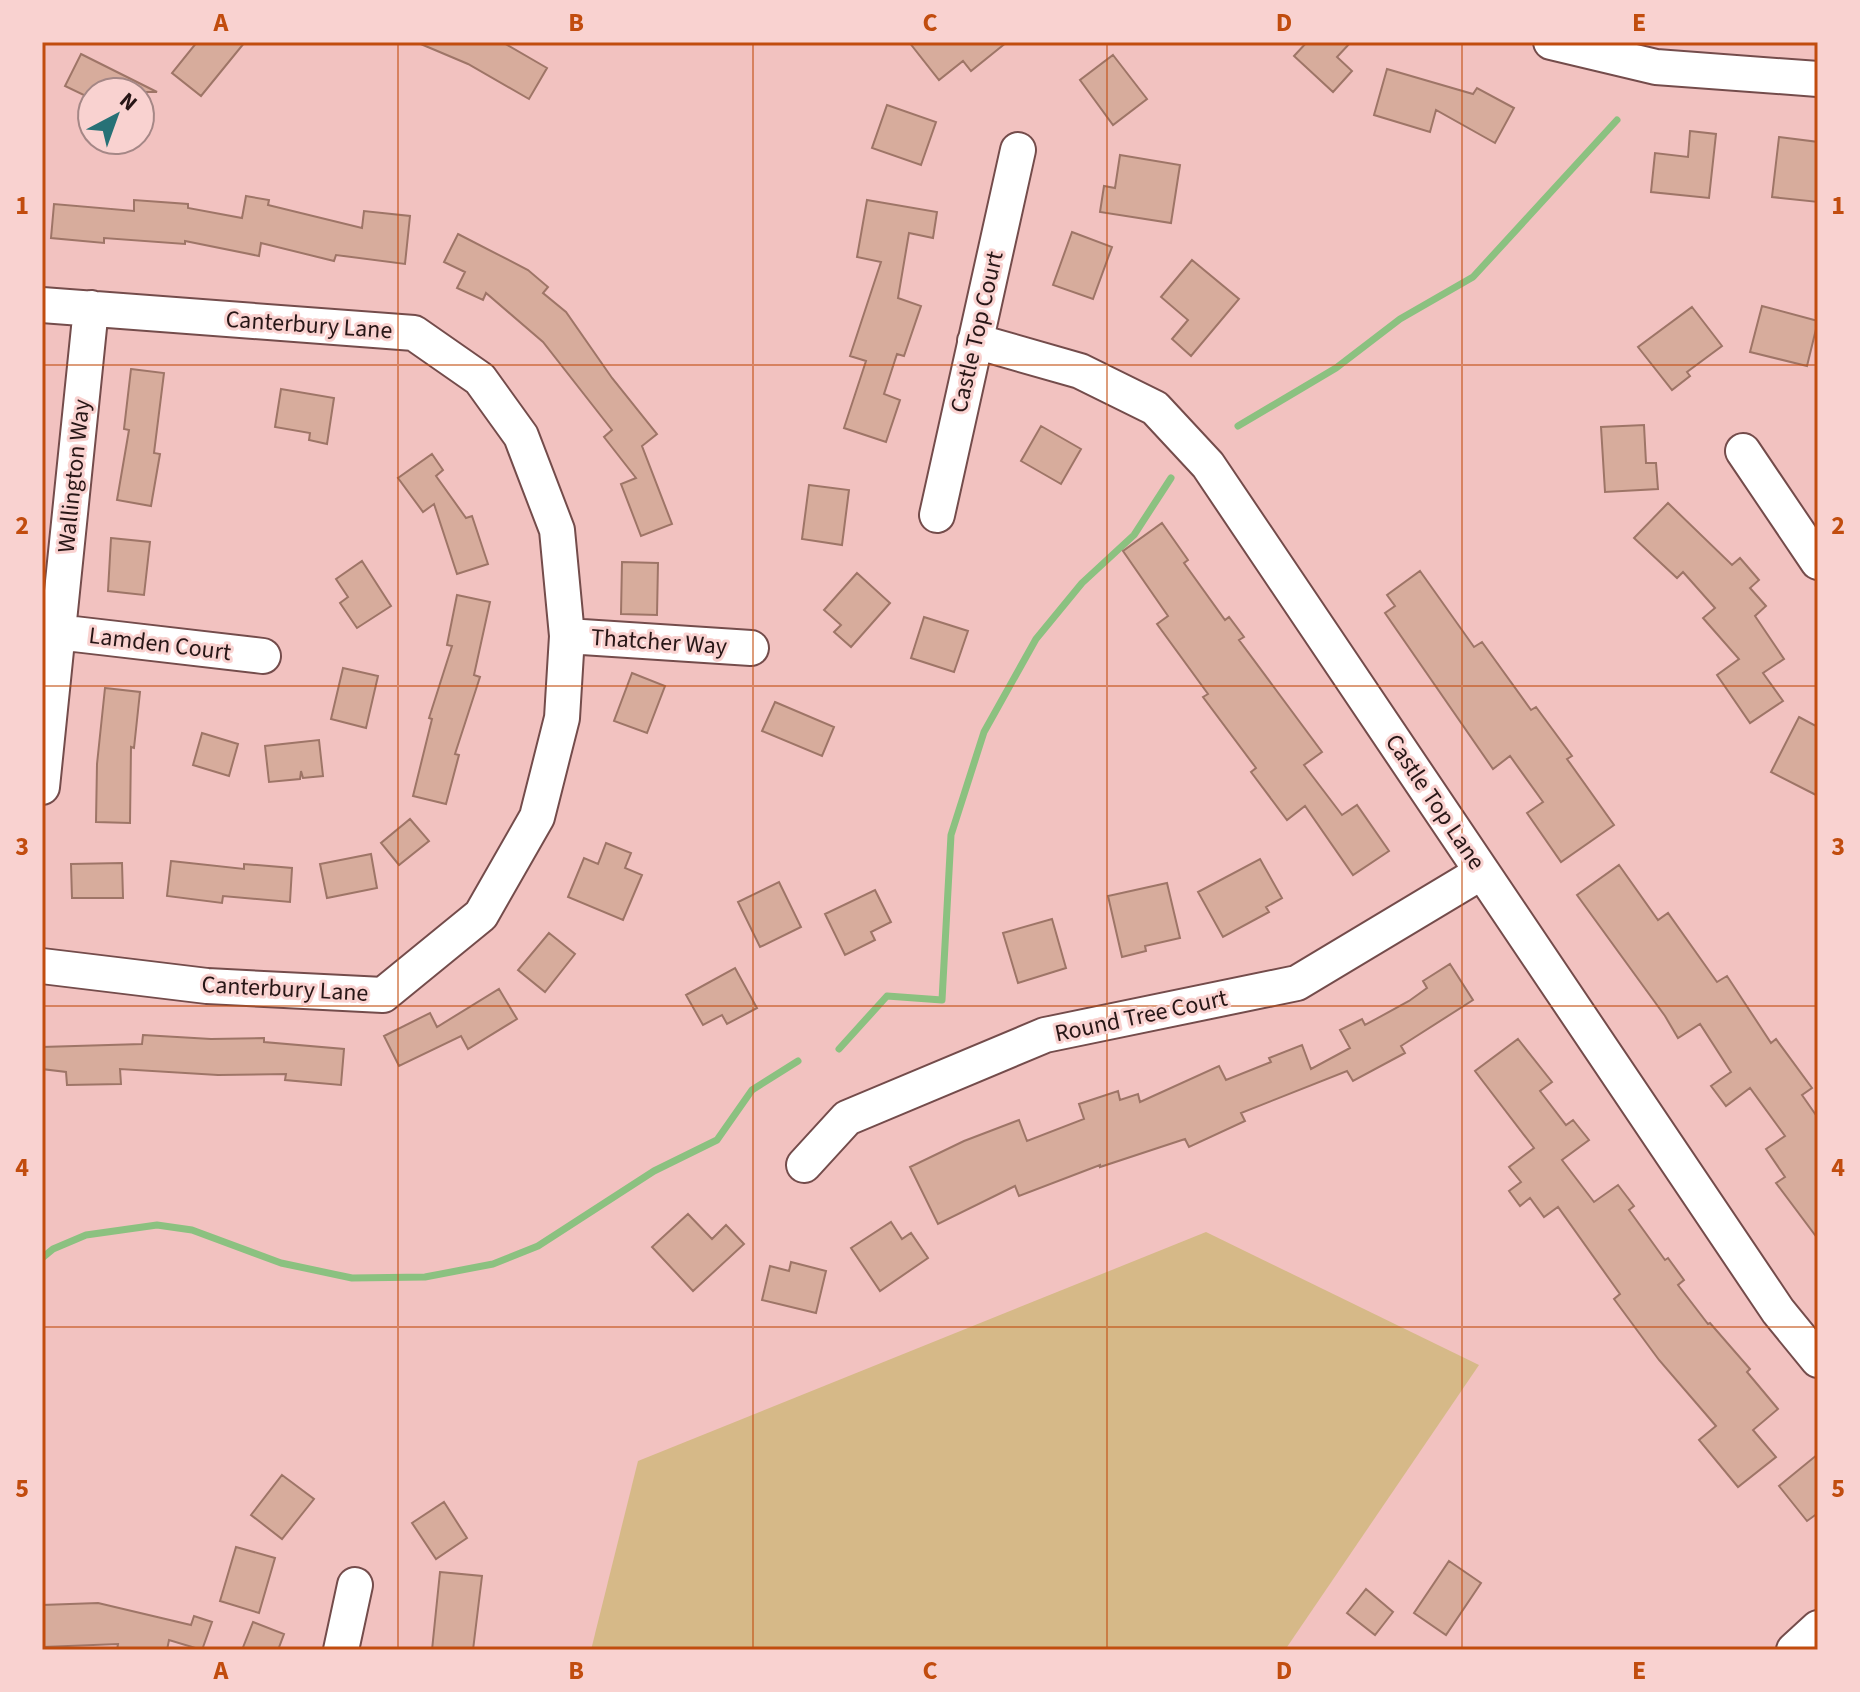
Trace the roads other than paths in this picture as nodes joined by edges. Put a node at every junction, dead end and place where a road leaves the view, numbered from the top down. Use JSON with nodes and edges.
{"nodes":[{"id":1,"x":1551,"y":42,"type":"edge"},
{"id":2,"x":1818,"y":79,"type":"edge"},
{"id":3,"x":1018,"y":150,"type":"dead end"},
{"id":4,"x":42,"y":305,"type":"edge"},
{"id":5,"x":91,"y":308,"type":"junction"},
{"id":6,"x":975,"y":341,"type":"junction"},
{"id":7,"x":1743,"y":451,"type":"dead end"},
{"id":8,"x":937,"y":515,"type":"dead end"},
{"id":9,"x":1818,"y":562,"type":"edge"},
{"id":10,"x":57,"y":632,"type":"junction"},
{"id":11,"x":567,"y":636,"type":"junction"},
{"id":12,"x":751,"y":648,"type":"dead end"},
{"id":13,"x":263,"y":656,"type":"dead end"},
{"id":14,"x":42,"y":787,"type":"edge"},
{"id":15,"x":1482,"y":872,"type":"junction"},
{"id":16,"x":42,"y":966,"type":"edge"},
{"id":17,"x":804,"y":1165,"type":"dead end"},
{"id":18,"x":1818,"y":1360,"type":"edge"},
{"id":19,"x":355,"y":1585,"type":"dead end"},
{"id":20,"x":1818,"y":1628,"type":"edge"},
{"id":21,"x":341,"y":1650,"type":"edge"},
{"id":22,"x":1794,"y":1650,"type":"edge"}],
"edges":[{"from":1,"to":2,"type":"street"},
{"from":3,"to":6,"type":"street","name":"Castle Top Court"},
{"from":4,"to":5,"type":"street","name":"Canterbury Lane"},
{"from":5,"to":10,"type":"street","name":"Wallington Way"},
{"from":5,"to":11,"type":"street","name":"Canterbury Lane"},
{"from":6,"to":8,"type":"street","name":"Castle Top Court"},
{"from":6,"to":15,"type":"street","name":"Castle Top Lane"},
{"from":7,"to":9,"type":"street"},
{"from":10,"to":13,"type":"street","name":"Lamden Court"},
{"from":10,"to":14,"type":"street","name":"Wallington Way"},
{"from":11,"to":12,"type":"street","name":"Thatcher Way"},
{"from":11,"to":16,"type":"street","name":"Canterbury Lane"},
{"from":15,"to":17,"type":"street","name":"Round Tree Court"},
{"from":15,"to":18,"type":"street","name":"Castle Top Lane"},
{"from":19,"to":21,"type":"street"},
{"from":20,"to":22,"type":"street"}]}
